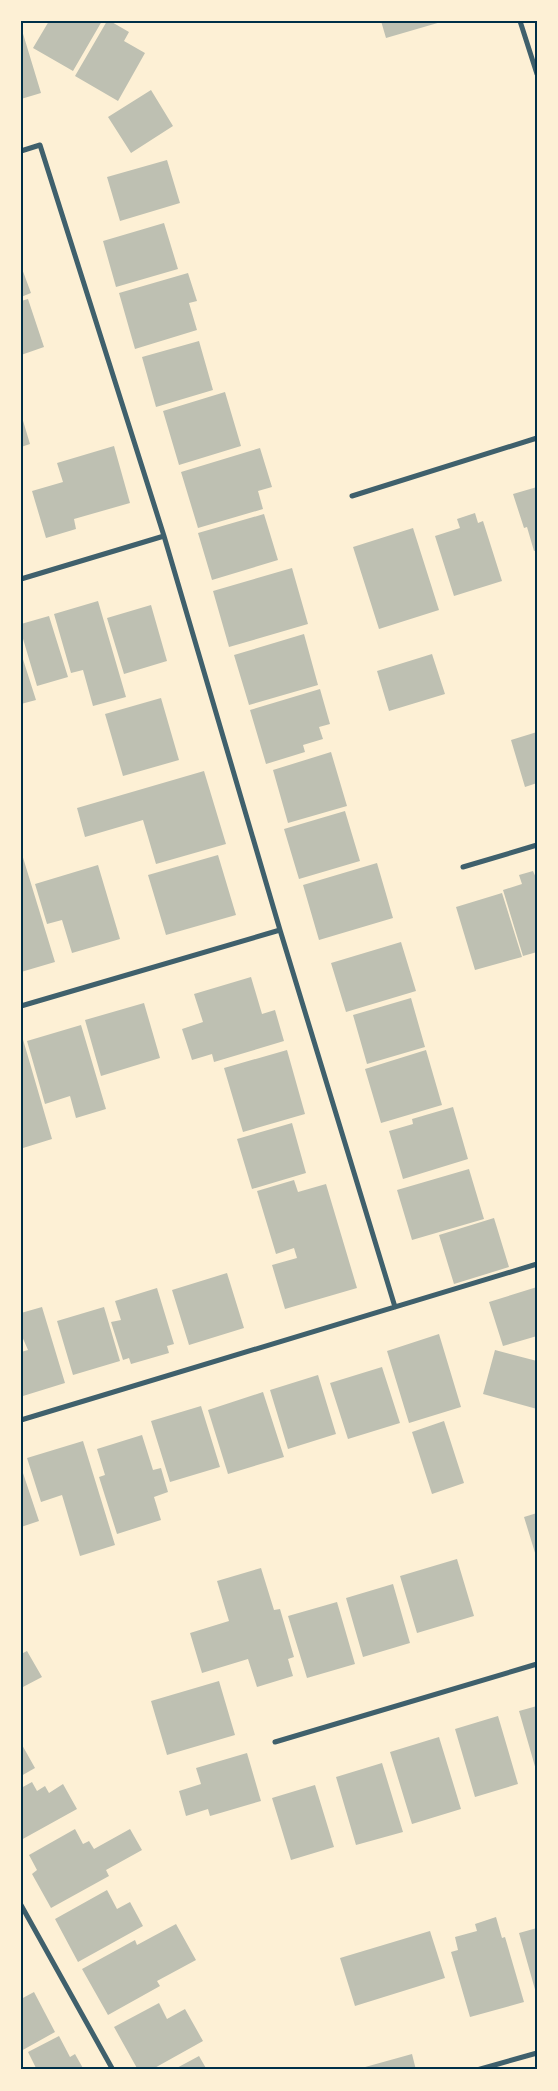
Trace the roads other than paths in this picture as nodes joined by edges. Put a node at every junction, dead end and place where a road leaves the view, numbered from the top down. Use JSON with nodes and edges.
{"nodes":[{"id":1,"x":520,"y":21,"type":"edge"},
{"id":2,"x":537,"y":74,"type":"edge"},
{"id":3,"x":21,"y":151,"type":"edge"},
{"id":4,"x":537,"y":438,"type":"edge"},
{"id":5,"x":352,"y":496,"type":"dead end"},
{"id":6,"x":164,"y":536,"type":"junction"},
{"id":7,"x":21,"y":579,"type":"edge"},
{"id":8,"x":537,"y":845,"type":"edge"},
{"id":9,"x":463,"y":867,"type":"dead end"},
{"id":10,"x":280,"y":930,"type":"junction"},
{"id":11,"x":21,"y":1006,"type":"edge"},
{"id":12,"x":537,"y":1264,"type":"edge"},
{"id":13,"x":395,"y":1307,"type":"junction"},
{"id":14,"x":21,"y":1420,"type":"edge"},
{"id":15,"x":537,"y":1664,"type":"edge"},
{"id":16,"x":274,"y":1742,"type":"dead end"},
{"id":17,"x":21,"y":1905,"type":"edge"},
{"id":18,"x":537,"y":2053,"type":"edge"},
{"id":19,"x":113,"y":2070,"type":"edge"},
{"id":20,"x":477,"y":2070,"type":"edge"}],
"edges":[{"from":1,"to":2,"type":"street"},
{"from":3,"to":6,"type":"street"},
{"from":4,"to":5,"type":"street"},
{"from":6,"to":7,"type":"street"},
{"from":6,"to":10,"type":"street"},
{"from":8,"to":9,"type":"street"},
{"from":10,"to":11,"type":"street"},
{"from":10,"to":13,"type":"street"},
{"from":12,"to":13,"type":"street"},
{"from":13,"to":14,"type":"street"},
{"from":15,"to":16,"type":"street"},
{"from":17,"to":19,"type":"street"},
{"from":18,"to":20,"type":"street"}]}
